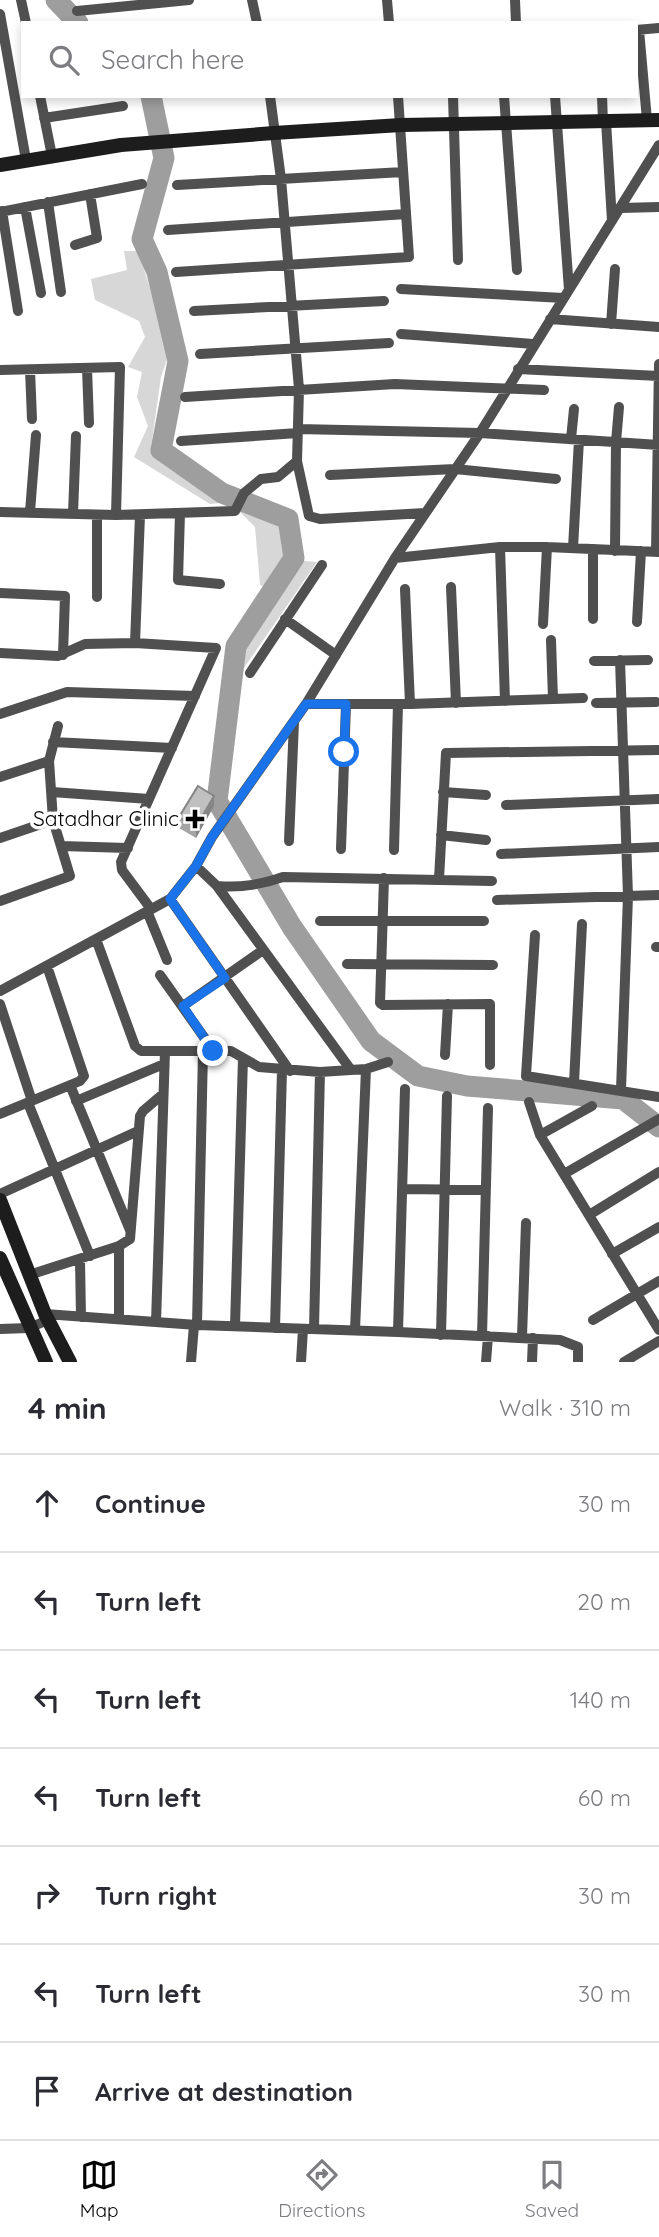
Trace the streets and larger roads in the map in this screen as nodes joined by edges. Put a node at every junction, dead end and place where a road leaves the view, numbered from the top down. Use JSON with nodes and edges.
{"nodes":[{"id":1,"x":21,"y":0,"type":"edge"},
{"id":2,"x":189,"y":0,"type":"edge"},
{"id":3,"x":252,"y":0,"type":"edge"},
{"id":4,"x":387,"y":0,"type":"edge"},
{"id":5,"x":515,"y":0,"type":"edge"},
{"id":6,"x":77,"y":11,"type":"dead end"},
{"id":7,"x":0,"y":14,"type":"edge"},
{"id":8,"x":26,"y":21,"type":"edge"},
{"id":9,"x":257,"y":21,"type":"edge"},
{"id":10,"x":389,"y":21,"type":"edge"},
{"id":11,"x":516,"y":21,"type":"edge"},
{"id":12,"x":659,"y":28,"type":"edge"},
{"id":13,"x":638,"y":30,"type":"edge"},
{"id":14,"x":40,"y":98,"type":"edge"},
{"id":15,"x":270,"y":98,"type":"edge"},
{"id":16,"x":398,"y":98,"type":"edge"},
{"id":17,"x":453,"y":98,"type":"edge"},
{"id":18,"x":505,"y":98,"type":"edge"},
{"id":19,"x":555,"y":98,"type":"edge"},
{"id":20,"x":602,"y":98,"type":"edge"},
{"id":21,"x":123,"y":106,"type":"dead end"},
{"id":22,"x":44,"y":118,"type":"junction"},
{"id":23,"x":653,"y":120,"type":"edge"},
{"id":24,"x":604,"y":122,"type":"junction"},
{"id":25,"x":557,"y":123,"type":"junction"},
{"id":26,"x":455,"y":124,"type":"junction"},
{"id":27,"x":506,"y":124,"type":"junction"},
{"id":28,"x":401,"y":125,"type":"junction"},
{"id":29,"x":274,"y":133,"type":"junction"},
{"id":30,"x":659,"y":145,"type":"edge"},
{"id":31,"x":52,"y":156,"type":"junction"},
{"id":32,"x":26,"y":160,"type":"junction"},
{"id":33,"x":0,"y":162,"type":"edge"},
{"id":34,"x":646,"y":165,"type":"junction"},
{"id":35,"x":659,"y":165,"type":"edge"},
{"id":36,"x":403,"y":172,"type":"junction"},
{"id":37,"x":281,"y":179,"type":"junction"},
{"id":38,"x":142,"y":184,"type":"dead end"},
{"id":39,"x":177,"y":185,"type":"dead end"},
{"id":40,"x":90,"y":194,"type":"junction"},
{"id":41,"x":47,"y":202,"type":"junction"},
{"id":42,"x":25,"y":207,"type":"junction"},
{"id":43,"x":659,"y":207,"type":"edge"},
{"id":44,"x":621,"y":208,"type":"junction"},
{"id":45,"x":1,"y":212,"type":"edge"},
{"id":46,"x":406,"y":214,"type":"junction"},
{"id":47,"x":612,"y":221,"type":"junction"},
{"id":48,"x":285,"y":222,"type":"junction"},
{"id":49,"x":168,"y":230,"type":"dead end"},
{"id":50,"x":75,"y":245,"type":"dead end"},
{"id":51,"x":458,"y":260,"type":"dead end"},
{"id":52,"x":288,"y":264,"type":"junction"},
{"id":53,"x":615,"y":269,"type":"dead end"},
{"id":54,"x":517,"y":270,"type":"dead end"},
{"id":55,"x":176,"y":272,"type":"dead end"},
{"id":56,"x":401,"y":289,"type":"dead end"},
{"id":57,"x":61,"y":292,"type":"dead end"},
{"id":58,"x":41,"y":293,"type":"dead end"},
{"id":59,"x":566,"y":294,"type":"junction"},
{"id":60,"x":384,"y":301,"type":"dead end"},
{"id":61,"x":291,"y":306,"type":"junction"},
{"id":62,"x":18,"y":311,"type":"dead end"},
{"id":63,"x":194,"y":311,"type":"dead end"},
{"id":64,"x":550,"y":319,"type":"junction"},
{"id":65,"x":611,"y":324,"type":"junction"},
{"id":66,"x":659,"y":327,"type":"edge"},
{"id":67,"x":401,"y":334,"type":"dead end"},
{"id":68,"x":389,"y":343,"type":"dead end"},
{"id":69,"x":533,"y":344,"type":"junction"},
{"id":70,"x":295,"y":349,"type":"junction"},
{"id":71,"x":200,"y":354,"type":"dead end"},
{"id":72,"x":659,"y":364,"type":"edge"},
{"id":73,"x":87,"y":368,"type":"junction"},
{"id":74,"x":518,"y":369,"type":"junction"},
{"id":75,"x":0,"y":370,"type":"edge"},
{"id":76,"x":30,"y":370,"type":"junction"},
{"id":77,"x":659,"y":376,"type":"edge"},
{"id":78,"x":506,"y":388,"type":"junction"},
{"id":79,"x":299,"y":390,"type":"junction"},
{"id":80,"x":544,"y":390,"type":"dead end"},
{"id":81,"x":186,"y":397,"type":"dead end"},
{"id":82,"x":619,"y":407,"type":"dead end"},
{"id":83,"x":574,"y":409,"type":"dead end"},
{"id":84,"x":32,"y":419,"type":"dead end"},
{"id":85,"x":89,"y":423,"type":"dead end"},
{"id":86,"x":298,"y":431,"type":"junction"},
{"id":87,"x":480,"y":433,"type":"junction"},
{"id":88,"x":36,"y":435,"type":"dead end"},
{"id":89,"x":76,"y":436,"type":"dead end"},
{"id":90,"x":575,"y":440,"type":"junction"},
{"id":91,"x":181,"y":441,"type":"dead end"},
{"id":92,"x":616,"y":442,"type":"junction"},
{"id":93,"x":659,"y":444,"type":"edge"},
{"id":94,"x":297,"y":461,"type":"junction"},
{"id":95,"x":455,"y":469,"type":"junction"},
{"id":96,"x":330,"y":475,"type":"dead end"},
{"id":97,"x":555,"y":479,"type":"dead end"},
{"id":98,"x":0,"y":512,"type":"edge"},
{"id":99,"x":30,"y":512,"type":"junction"},
{"id":100,"x":180,"y":513,"type":"junction"},
{"id":101,"x":425,"y":513,"type":"junction"},
{"id":102,"x":73,"y":514,"type":"junction"},
{"id":103,"x":97,"y":515,"type":"junction"},
{"id":104,"x":116,"y":515,"type":"junction"},
{"id":105,"x":140,"y":515,"type":"junction"},
{"id":106,"x":500,"y":547,"type":"junction"},
{"id":107,"x":547,"y":547,"type":"junction"},
{"id":108,"x":573,"y":548,"type":"junction"},
{"id":109,"x":593,"y":549,"type":"junction"},
{"id":110,"x":615,"y":551,"type":"junction"},
{"id":111,"x":640,"y":551,"type":"junction"},
{"id":112,"x":657,"y":552,"type":"edge"},
{"id":113,"x":395,"y":558,"type":"junction"},
{"id":114,"x":322,"y":565,"type":"dead end"},
{"id":115,"x":220,"y":584,"type":"dead end"},
{"id":116,"x":452,"y":587,"type":"dead end"},
{"id":117,"x":405,"y":589,"type":"dead end"},
{"id":118,"x":0,"y":593,"type":"edge"},
{"id":119,"x":97,"y":597,"type":"dead end"},
{"id":120,"x":285,"y":620,"type":"junction"},
{"id":121,"x":593,"y":620,"type":"dead end"},
{"id":122,"x":637,"y":622,"type":"dead end"},
{"id":123,"x":543,"y":624,"type":"dead end"},
{"id":124,"x":551,"y":640,"type":"dead end"},
{"id":125,"x":135,"y":643,"type":"junction"},
{"id":126,"x":0,"y":653,"type":"edge"},
{"id":127,"x":64,"y":655,"type":"junction"},
{"id":128,"x":336,"y":655,"type":"junction"},
{"id":129,"x":620,"y":660,"type":"junction"},
{"id":130,"x":649,"y":660,"type":"dead end"},
{"id":131,"x":594,"y":661,"type":"dead end"},
{"id":132,"x":250,"y":673,"type":"dead end"},
{"id":133,"x":195,"y":695,"type":"junction"},
{"id":134,"x":583,"y":698,"type":"dead end"},
{"id":135,"x":552,"y":699,"type":"junction"},
{"id":136,"x":505,"y":701,"type":"junction"},
{"id":137,"x":656,"y":702,"type":"dead end"},
{"id":138,"x":456,"y":703,"type":"junction"},
{"id":139,"x":596,"y":703,"type":"dead end"},
{"id":140,"x":622,"y":703,"type":"junction"},
{"id":141,"x":306,"y":704,"type":"junction"},
{"id":142,"x":346,"y":704,"type":"junction"},
{"id":143,"x":398,"y":704,"type":"junction"},
{"id":144,"x":410,"y":704,"type":"junction"},
{"id":145,"x":0,"y":714,"type":"edge"},
{"id":146,"x":294,"y":721,"type":"junction"},
{"id":147,"x":58,"y":726,"type":"dead end"},
{"id":148,"x":53,"y":742,"type":"junction"},
{"id":149,"x":172,"y":748,"type":"junction"},
{"id":150,"x":623,"y":750,"type":"junction"},
{"id":151,"x":659,"y":750,"type":"edge"},
{"id":152,"x":49,"y":761,"type":"junction"},
{"id":153,"x":0,"y":777,"type":"edge"},
{"id":154,"x":443,"y":792,"type":"junction"},
{"id":155,"x":52,"y":793,"type":"junction"},
{"id":156,"x":486,"y":795,"type":"dead end"},
{"id":157,"x":149,"y":799,"type":"junction"},
{"id":158,"x":659,"y":799,"type":"edge"},
{"id":159,"x":626,"y":801,"type":"junction"},
{"id":160,"x":506,"y":805,"type":"dead end"},
{"id":161,"x":52,"y":820,"type":"junction"},
{"id":162,"x":441,"y":835,"type":"junction"},
{"id":163,"x":0,"y":838,"type":"edge"},
{"id":164,"x":486,"y":840,"type":"dead end"},
{"id":165,"x":289,"y":841,"type":"dead end"},
{"id":166,"x":61,"y":846,"type":"junction"},
{"id":167,"x":659,"y":847,"type":"edge"},
{"id":168,"x":128,"y":848,"type":"junction"},
{"id":169,"x":627,"y":848,"type":"junction"},
{"id":170,"x":341,"y":849,"type":"dead end"},
{"id":171,"x":394,"y":850,"type":"dead end"},
{"id":172,"x":501,"y":854,"type":"dead end"},
{"id":173,"x":196,"y":866,"type":"junction"},
{"id":174,"x":384,"y":878,"type":"junction"},
{"id":175,"x":439,"y":879,"type":"junction"},
{"id":176,"x":492,"y":881,"type":"dead end"},
{"id":177,"x":217,"y":886,"type":"junction"},
{"id":178,"x":659,"y":895,"type":"edge"},
{"id":179,"x":628,"y":896,"type":"junction"},
{"id":180,"x":170,"y":899,"type":"junction"},
{"id":181,"x":497,"y":900,"type":"dead end"},
{"id":182,"x":0,"y":901,"type":"edge"},
{"id":183,"x":149,"y":910,"type":"junction"},
{"id":184,"x":320,"y":920,"type":"dead end"},
{"id":185,"x":382,"y":921,"type":"junction"},
{"id":186,"x":484,"y":921,"type":"dead end"},
{"id":187,"x":582,"y":924,"type":"dead end"},
{"id":188,"x":535,"y":935,"type":"dead end"},
{"id":189,"x":96,"y":939,"type":"junction"},
{"id":190,"x":263,"y":950,"type":"junction"},
{"id":191,"x":167,"y":960,"type":"dead end"},
{"id":192,"x":347,"y":964,"type":"dead end"},
{"id":193,"x":381,"y":965,"type":"junction"},
{"id":194,"x":494,"y":965,"type":"dead end"},
{"id":195,"x":47,"y":966,"type":"junction"},
{"id":196,"x":160,"y":975,"type":"dead end"},
{"id":197,"x":225,"y":978,"type":"junction"},
{"id":198,"x":0,"y":991,"type":"edge"},
{"id":199,"x":0,"y":1004,"type":"edge"},
{"id":200,"x":448,"y":1004,"type":"junction"},
{"id":201,"x":183,"y":1006,"type":"junction"},
{"id":202,"x":164,"y":1051,"type":"junction"},
{"id":203,"x":208,"y":1051,"type":"junction"},
{"id":204,"x":445,"y":1055,"type":"dead end"},
{"id":205,"x":243,"y":1058,"type":"junction"},
{"id":206,"x":388,"y":1062,"type":"dead end"},
{"id":207,"x":164,"y":1064,"type":"junction"},
{"id":208,"x":490,"y":1065,"type":"dead end"},
{"id":209,"x":366,"y":1069,"type":"junction"},
{"id":210,"x":286,"y":1070,"type":"junction"},
{"id":211,"x":351,"y":1070,"type":"junction"},
{"id":212,"x":320,"y":1072,"type":"junction"},
{"id":213,"x":574,"y":1083,"type":"junction"},
{"id":214,"x":70,"y":1085,"type":"junction"},
{"id":215,"x":405,"y":1089,"type":"dead end"},
{"id":216,"x":621,"y":1090,"type":"junction"},
{"id":217,"x":163,"y":1094,"type":"junction"},
{"id":218,"x":447,"y":1096,"type":"dead end"},
{"id":219,"x":659,"y":1097,"type":"edge"},
{"id":220,"x":76,"y":1101,"type":"junction"},
{"id":221,"x":30,"y":1102,"type":"junction"},
{"id":222,"x":529,"y":1102,"type":"dead end"},
{"id":223,"x":592,"y":1106,"type":"dead end"},
{"id":224,"x":488,"y":1108,"type":"dead end"},
{"id":225,"x":0,"y":1114,"type":"edge"},
{"id":226,"x":659,"y":1119,"type":"edge"},
{"id":227,"x":138,"y":1131,"type":"junction"},
{"id":228,"x":540,"y":1135,"type":"junction"},
{"id":229,"x":97,"y":1151,"type":"junction"},
{"id":230,"x":55,"y":1169,"type":"junction"},
{"id":231,"x":659,"y":1172,"type":"edge"},
{"id":232,"x":564,"y":1174,"type":"junction"},
{"id":233,"x":402,"y":1189,"type":"junction"},
{"id":234,"x":444,"y":1189,"type":"junction"},
{"id":235,"x":485,"y":1190,"type":"junction"},
{"id":236,"x":0,"y":1194,"type":"edge"},
{"id":237,"x":0,"y":1199,"type":"edge"},
{"id":238,"x":589,"y":1215,"type":"junction"},
{"id":239,"x":526,"y":1223,"type":"dead end"},
{"id":240,"x":659,"y":1227,"type":"edge"},
{"id":241,"x":132,"y":1234,"type":"junction"},
{"id":242,"x":119,"y":1246,"type":"junction"},
{"id":243,"x":612,"y":1254,"type":"junction"},
{"id":244,"x":0,"y":1258,"type":"edge"},
{"id":245,"x":85,"y":1258,"type":"junction"},
{"id":246,"x":29,"y":1275,"type":"junction"},
{"id":247,"x":659,"y":1281,"type":"edge"},
{"id":248,"x":637,"y":1294,"type":"junction"},
{"id":249,"x":47,"y":1317,"type":"junction"},
{"id":250,"x":81,"y":1317,"type":"junction"},
{"id":251,"x":119,"y":1320,"type":"junction"},
{"id":252,"x":593,"y":1320,"type":"dead end"},
{"id":253,"x":156,"y":1322,"type":"junction"},
{"id":254,"x":195,"y":1325,"type":"junction"},
{"id":255,"x":235,"y":1326,"type":"junction"},
{"id":256,"x":29,"y":1328,"type":"junction"},
{"id":257,"x":275,"y":1328,"type":"junction"},
{"id":258,"x":0,"y":1329,"type":"edge"},
{"id":259,"x":309,"y":1329,"type":"junction"},
{"id":260,"x":355,"y":1330,"type":"junction"},
{"id":261,"x":659,"y":1330,"type":"edge"},
{"id":262,"x":398,"y":1332,"type":"junction"},
{"id":263,"x":440,"y":1335,"type":"junction"},
{"id":264,"x":485,"y":1336,"type":"junction"},
{"id":265,"x":522,"y":1337,"type":"junction"},
{"id":266,"x":533,"y":1338,"type":"junction"},
{"id":267,"x":659,"y":1341,"type":"edge"},
{"id":268,"x":46,"y":1362,"type":"edge"},
{"id":269,"x":70,"y":1362,"type":"edge"},
{"id":270,"x":191,"y":1362,"type":"edge"},
{"id":271,"x":301,"y":1362,"type":"edge"},
{"id":272,"x":486,"y":1362,"type":"edge"},
{"id":273,"x":532,"y":1362,"type":"edge"},
{"id":274,"x":578,"y":1362,"type":"edge"},
{"id":275,"x":624,"y":1362,"type":"edge"}],
"edges":[{"from":1,"to":8,"type":"street"},
{"from":2,"to":6,"type":"street"},
{"from":3,"to":9,"type":"street"},
{"from":4,"to":10,"type":"street"},
{"from":5,"to":11,"type":"street"},
{"from":7,"to":32,"type":"street"},
{"from":12,"to":13,"type":"street"},
{"from":13,"to":23,"type":"street"},
{"from":14,"to":22,"type":"street"},
{"from":15,"to":29,"type":"street"},
{"from":16,"to":28,"type":"street"},
{"from":17,"to":26,"type":"street"},
{"from":18,"to":27,"type":"street"},
{"from":19,"to":25,"type":"street"},
{"from":20,"to":24,"type":"street"},
{"from":21,"to":22,"type":"street"},
{"from":22,"to":31,"type":"street"},
{"from":23,"to":24,"type":"street"},
{"from":24,"to":25,"type":"street"},
{"from":24,"to":47,"type":"street"},
{"from":25,"to":27,"type":"street"},
{"from":25,"to":59,"type":"street"},
{"from":26,"to":27,"type":"street"},
{"from":26,"to":28,"type":"street"},
{"from":26,"to":51,"type":"street"},
{"from":27,"to":54,"type":"street"},
{"from":28,"to":29,"type":"street"},
{"from":28,"to":36,"type":"street"},
{"from":29,"to":31,"type":"street"},
{"from":29,"to":37,"type":"street"},
{"from":30,"to":34,"type":"street"},
{"from":31,"to":32,"type":"street"},
{"from":32,"to":33,"type":"street"},
{"from":34,"to":35,"type":"street"},
{"from":34,"to":44,"type":"street"},
{"from":36,"to":37,"type":"street"},
{"from":36,"to":46,"type":"street"},
{"from":37,"to":39,"type":"street"},
{"from":37,"to":48,"type":"street"},
{"from":38,"to":40,"type":"street"},
{"from":40,"to":41,"type":"street"},
{"from":40,"to":50,"type":"street"},
{"from":41,"to":42,"type":"street"},
{"from":41,"to":57,"type":"street"},
{"from":42,"to":45,"type":"street"},
{"from":42,"to":58,"type":"street"},
{"from":43,"to":44,"type":"street"},
{"from":44,"to":47,"type":"street"},
{"from":45,"to":62,"type":"street"},
{"from":46,"to":48,"type":"street"},
{"from":46,"to":52,"type":"street"},
{"from":47,"to":59,"type":"street"},
{"from":48,"to":49,"type":"street"},
{"from":48,"to":52,"type":"street"},
{"from":52,"to":55,"type":"street"},
{"from":52,"to":61,"type":"street"},
{"from":53,"to":65,"type":"street"},
{"from":56,"to":59,"type":"street"},
{"from":59,"to":64,"type":"street"},
{"from":60,"to":61,"type":"street"},
{"from":61,"to":63,"type":"street"},
{"from":61,"to":70,"type":"street"},
{"from":64,"to":65,"type":"street"},
{"from":64,"to":69,"type":"street"},
{"from":65,"to":66,"type":"street"},
{"from":67,"to":69,"type":"street"},
{"from":68,"to":70,"type":"street"},
{"from":69,"to":74,"type":"street"},
{"from":70,"to":71,"type":"street"},
{"from":70,"to":79,"type":"street"},
{"from":72,"to":77,"type":"street"},
{"from":73,"to":76,"type":"street"},
{"from":73,"to":85,"type":"street"},
{"from":73,"to":104,"type":"street"},
{"from":74,"to":77,"type":"street"},
{"from":74,"to":78,"type":"street"},
{"from":75,"to":76,"type":"street"},
{"from":76,"to":84,"type":"street"},
{"from":77,"to":93,"type":"street"},
{"from":78,"to":79,"type":"street"},
{"from":78,"to":80,"type":"street"},
{"from":78,"to":87,"type":"street"},
{"from":79,"to":81,"type":"street"},
{"from":79,"to":86,"type":"street"},
{"from":82,"to":92,"type":"street"},
{"from":83,"to":90,"type":"street"},
{"from":86,"to":87,"type":"street"},
{"from":86,"to":91,"type":"street"},
{"from":86,"to":94,"type":"street"},
{"from":87,"to":90,"type":"street"},
{"from":87,"to":95,"type":"street"},
{"from":88,"to":99,"type":"street"},
{"from":89,"to":102,"type":"street"},
{"from":90,"to":92,"type":"street"},
{"from":90,"to":108,"type":"street"},
{"from":92,"to":93,"type":"street"},
{"from":92,"to":110,"type":"street"},
{"from":93,"to":112,"type":"street"},
{"from":94,"to":100,"type":"street"},
{"from":94,"to":101,"type":"street"},
{"from":95,"to":96,"type":"street"},
{"from":95,"to":97,"type":"street"},
{"from":95,"to":101,"type":"street"},
{"from":98,"to":99,"type":"street"},
{"from":99,"to":102,"type":"street"},
{"from":100,"to":105,"type":"street"},
{"from":100,"to":115,"type":"street"},
{"from":101,"to":113,"type":"street"},
{"from":102,"to":103,"type":"street"},
{"from":103,"to":104,"type":"street"},
{"from":103,"to":119,"type":"street"},
{"from":104,"to":105,"type":"street"},
{"from":105,"to":125,"type":"street"},
{"from":106,"to":107,"type":"street"},
{"from":106,"to":113,"type":"street"},
{"from":106,"to":136,"type":"street"},
{"from":107,"to":108,"type":"street"},
{"from":107,"to":123,"type":"street"},
{"from":108,"to":109,"type":"street"},
{"from":109,"to":110,"type":"street"},
{"from":109,"to":121,"type":"street"},
{"from":110,"to":111,"type":"street"},
{"from":111,"to":112,"type":"street"},
{"from":111,"to":122,"type":"street"},
{"from":113,"to":128,"type":"street"},
{"from":114,"to":120,"type":"street"},
{"from":116,"to":138,"type":"street"},
{"from":117,"to":144,"type":"street"},
{"from":118,"to":127,"type":"street"},
{"from":120,"to":128,"type":"street"},
{"from":120,"to":132,"type":"street"},
{"from":124,"to":135,"type":"street"},
{"from":125,"to":127,"type":"street"},
{"from":125,"to":133,"type":"street"},
{"from":126,"to":127,"type":"street"},
{"from":128,"to":141,"type":"street"},
{"from":129,"to":130,"type":"street"},
{"from":129,"to":131,"type":"street"},
{"from":129,"to":140,"type":"street"},
{"from":133,"to":145,"type":"street"},
{"from":133,"to":149,"type":"street"},
{"from":134,"to":135,"type":"street"},
{"from":135,"to":136,"type":"street"},
{"from":136,"to":138,"type":"street"},
{"from":137,"to":140,"type":"street"},
{"from":138,"to":144,"type":"street"},
{"from":139,"to":140,"type":"street"},
{"from":140,"to":150,"type":"street"},
{"from":141,"to":142,"type":"street"},
{"from":141,"to":146,"type":"street"},
{"from":142,"to":143,"type":"street"},
{"from":142,"to":170,"type":"street"},
{"from":143,"to":144,"type":"street"},
{"from":143,"to":171,"type":"street"},
{"from":146,"to":165,"type":"street"},
{"from":146,"to":173,"type":"street"},
{"from":147,"to":148,"type":"street"},
{"from":148,"to":149,"type":"street"},
{"from":148,"to":152,"type":"street"},
{"from":149,"to":157,"type":"street"},
{"from":150,"to":151,"type":"street"},
{"from":150,"to":154,"type":"street"},
{"from":150,"to":159,"type":"street"},
{"from":152,"to":153,"type":"street"},
{"from":152,"to":155,"type":"street"},
{"from":154,"to":156,"type":"street"},
{"from":154,"to":162,"type":"street"},
{"from":155,"to":157,"type":"street"},
{"from":155,"to":161,"type":"street"},
{"from":157,"to":168,"type":"street"},
{"from":158,"to":159,"type":"street"},
{"from":159,"to":160,"type":"street"},
{"from":159,"to":169,"type":"street"},
{"from":161,"to":163,"type":"street"},
{"from":161,"to":166,"type":"street"},
{"from":162,"to":164,"type":"street"},
{"from":162,"to":175,"type":"street"},
{"from":166,"to":168,"type":"street"},
{"from":166,"to":182,"type":"street"},
{"from":167,"to":169,"type":"street"},
{"from":168,"to":183,"type":"street"},
{"from":169,"to":172,"type":"street"},
{"from":169,"to":179,"type":"street"},
{"from":173,"to":177,"type":"street"},
{"from":173,"to":180,"type":"street"},
{"from":174,"to":175,"type":"street"},
{"from":174,"to":177,"type":"street"},
{"from":174,"to":185,"type":"street"},
{"from":175,"to":176,"type":"street"},
{"from":177,"to":190,"type":"street"},
{"from":178,"to":179,"type":"street"},
{"from":179,"to":181,"type":"street"},
{"from":179,"to":216,"type":"street"},
{"from":180,"to":183,"type":"street"},
{"from":180,"to":197,"type":"street"},
{"from":183,"to":189,"type":"street"},
{"from":183,"to":191,"type":"street"},
{"from":184,"to":185,"type":"street"},
{"from":185,"to":186,"type":"street"},
{"from":185,"to":193,"type":"street"},
{"from":187,"to":213,"type":"street"},
{"from":188,"to":213,"type":"street"},
{"from":189,"to":195,"type":"street"},
{"from":189,"to":202,"type":"street"},
{"from":190,"to":197,"type":"street"},
{"from":190,"to":211,"type":"street"},
{"from":192,"to":193,"type":"street"},
{"from":193,"to":194,"type":"street"},
{"from":193,"to":200,"type":"street"},
{"from":195,"to":198,"type":"street"},
{"from":195,"to":214,"type":"street"},
{"from":196,"to":201,"type":"street"},
{"from":197,"to":201,"type":"street"},
{"from":197,"to":210,"type":"street"},
{"from":199,"to":221,"type":"street"},
{"from":200,"to":204,"type":"street"},
{"from":200,"to":208,"type":"street"},
{"from":201,"to":203,"type":"street"},
{"from":202,"to":203,"type":"street"},
{"from":202,"to":207,"type":"street"},
{"from":203,"to":205,"type":"street"},
{"from":203,"to":254,"type":"street"},
{"from":205,"to":210,"type":"street"},
{"from":205,"to":255,"type":"street"},
{"from":206,"to":209,"type":"street"},
{"from":207,"to":217,"type":"street"},
{"from":207,"to":220,"type":"street"},
{"from":209,"to":211,"type":"street"},
{"from":209,"to":260,"type":"street"},
{"from":210,"to":212,"type":"street"},
{"from":210,"to":257,"type":"street"},
{"from":211,"to":212,"type":"street"},
{"from":212,"to":259,"type":"street"},
{"from":213,"to":216,"type":"street"},
{"from":214,"to":220,"type":"street"},
{"from":214,"to":221,"type":"street"},
{"from":215,"to":233,"type":"street"},
{"from":216,"to":219,"type":"street"},
{"from":217,"to":227,"type":"street"},
{"from":217,"to":253,"type":"street"},
{"from":218,"to":234,"type":"street"},
{"from":220,"to":229,"type":"street"},
{"from":221,"to":225,"type":"street"},
{"from":221,"to":230,"type":"street"},
{"from":222,"to":228,"type":"street"},
{"from":223,"to":228,"type":"street"},
{"from":224,"to":235,"type":"street"},
{"from":226,"to":232,"type":"street"},
{"from":227,"to":229,"type":"street"},
{"from":227,"to":241,"type":"street"},
{"from":228,"to":232,"type":"street"},
{"from":229,"to":230,"type":"street"},
{"from":229,"to":241,"type":"street"},
{"from":230,"to":236,"type":"street"},
{"from":230,"to":245,"type":"street"},
{"from":231,"to":238,"type":"street"},
{"from":232,"to":238,"type":"street"},
{"from":233,"to":234,"type":"street"},
{"from":233,"to":262,"type":"street"},
{"from":234,"to":235,"type":"street"},
{"from":234,"to":263,"type":"street"},
{"from":235,"to":264,"type":"street"},
{"from":237,"to":246,"type":"street"},
{"from":238,"to":243,"type":"street"},
{"from":239,"to":265,"type":"street"},
{"from":240,"to":243,"type":"street"},
{"from":241,"to":242,"type":"street"},
{"from":242,"to":245,"type":"street"},
{"from":242,"to":251,"type":"street"},
{"from":243,"to":248,"type":"street"},
{"from":244,"to":256,"type":"street"},
{"from":245,"to":246,"type":"street"},
{"from":245,"to":250,"type":"street"},
{"from":246,"to":249,"type":"street"},
{"from":247,"to":248,"type":"street"},
{"from":248,"to":252,"type":"street"},
{"from":248,"to":261,"type":"street"},
{"from":249,"to":250,"type":"street"},
{"from":249,"to":256,"type":"street"},
{"from":249,"to":269,"type":"street"},
{"from":250,"to":251,"type":"street"},
{"from":251,"to":253,"type":"street"},
{"from":253,"to":254,"type":"street"},
{"from":254,"to":255,"type":"street"},
{"from":254,"to":270,"type":"street"},
{"from":255,"to":257,"type":"street"},
{"from":256,"to":258,"type":"street"},
{"from":256,"to":268,"type":"street"},
{"from":257,"to":259,"type":"street"},
{"from":259,"to":260,"type":"street"},
{"from":259,"to":271,"type":"street"},
{"from":260,"to":262,"type":"street"},
{"from":262,"to":263,"type":"street"},
{"from":263,"to":264,"type":"street"},
{"from":264,"to":265,"type":"street"},
{"from":264,"to":272,"type":"street"},
{"from":265,"to":266,"type":"street"},
{"from":266,"to":273,"type":"street"},
{"from":266,"to":274,"type":"street"},
{"from":267,"to":275,"type":"street"}]}
